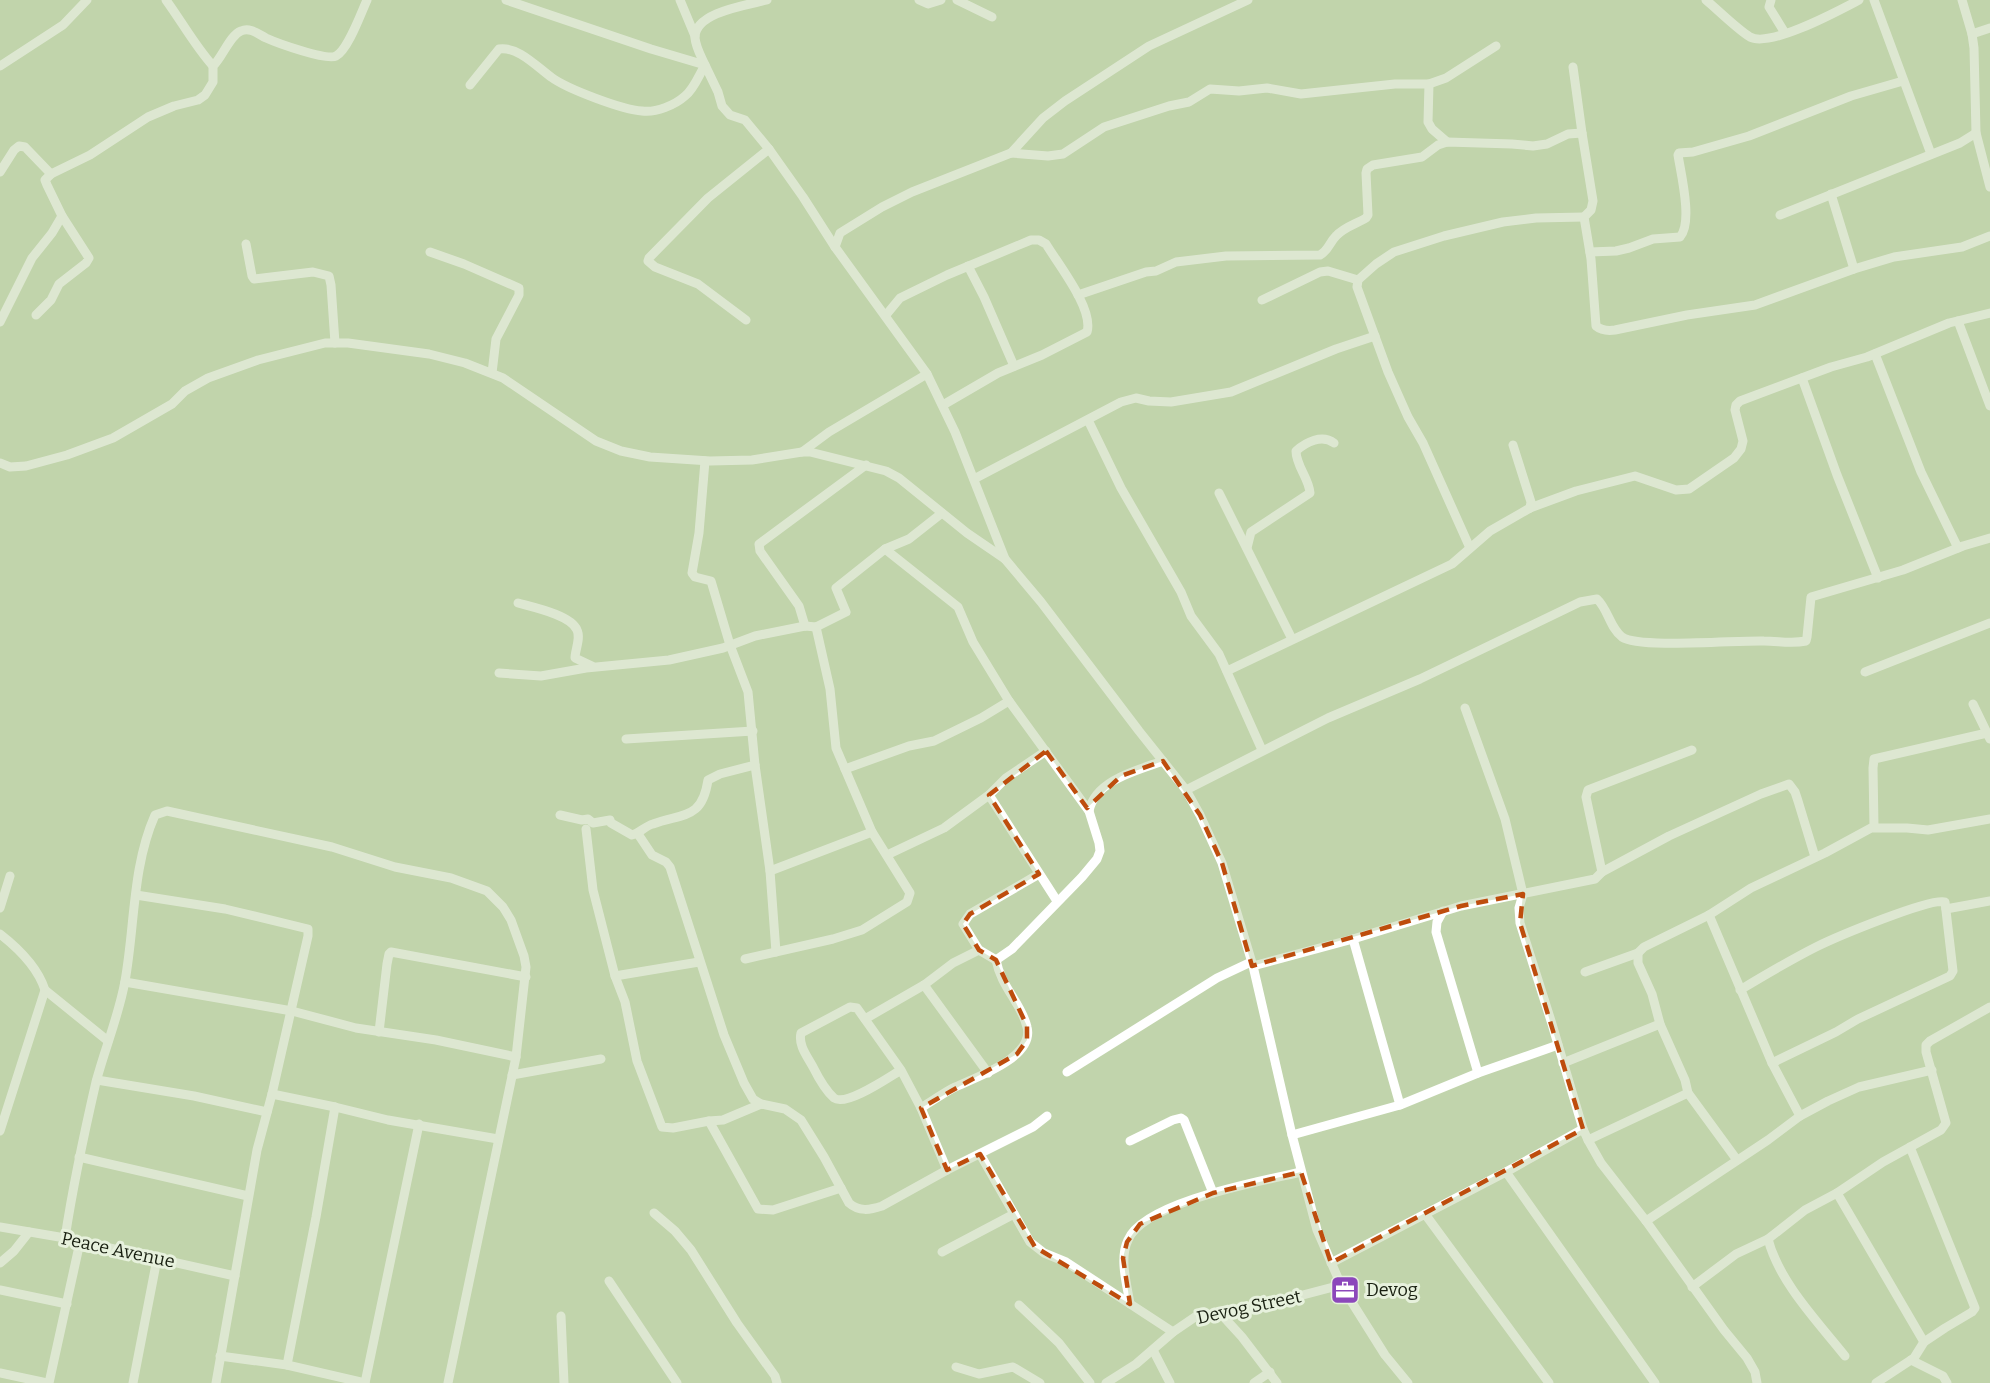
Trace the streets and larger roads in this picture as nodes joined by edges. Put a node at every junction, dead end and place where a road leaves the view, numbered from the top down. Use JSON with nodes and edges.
{"nodes":[{"id":1,"x":87,"y":0,"type":"edge"},
{"id":2,"x":166,"y":0,"type":"edge"},
{"id":3,"x":367,"y":0,"type":"edge"},
{"id":4,"x":506,"y":0,"type":"edge"},
{"id":5,"x":680,"y":0,"type":"edge"},
{"id":6,"x":767,"y":0,"type":"edge"},
{"id":7,"x":919,"y":0,"type":"edge"},
{"id":8,"x":941,"y":0,"type":"edge"},
{"id":9,"x":957,"y":0,"type":"edge"},
{"id":10,"x":1248,"y":0,"type":"edge"},
{"id":11,"x":1706,"y":0,"type":"edge"},
{"id":12,"x":1771,"y":0,"type":"edge"},
{"id":13,"x":1859,"y":0,"type":"edge"},
{"id":14,"x":1874,"y":0,"type":"edge"},
{"id":15,"x":1962,"y":0,"type":"edge"},
{"id":16,"x":992,"y":17,"type":"dead end"},
{"id":17,"x":1990,"y":28,"type":"edge"},
{"id":18,"x":1785,"y":33,"type":"junction"},
{"id":19,"x":1972,"y":34,"type":"junction"},
{"id":20,"x":695,"y":36,"type":"junction"},
{"id":21,"x":1496,"y":46,"type":"dead end"},
{"id":22,"x":705,"y":65,"type":"junction"},
{"id":23,"x":0,"y":66,"type":"edge"},
{"id":24,"x":213,"y":66,"type":"junction"},
{"id":25,"x":1573,"y":68,"type":"dead end"},
{"id":26,"x":1903,"y":81,"type":"junction"},
{"id":27,"x":1429,"y":84,"type":"junction"},
{"id":28,"x":470,"y":85,"type":"dead end"},
{"id":29,"x":1582,"y":133,"type":"junction"},
{"id":30,"x":1976,"y":133,"type":"junction"},
{"id":31,"x":1447,"y":142,"type":"junction"},
{"id":32,"x":768,"y":149,"type":"junction"},
{"id":33,"x":1011,"y":153,"type":"junction"},
{"id":34,"x":1931,"y":154,"type":"junction"},
{"id":35,"x":0,"y":172,"type":"edge"},
{"id":36,"x":51,"y":174,"type":"junction"},
{"id":37,"x":1990,"y":187,"type":"edge"},
{"id":38,"x":1831,"y":194,"type":"junction"},
{"id":39,"x":1780,"y":215,"type":"dead end"},
{"id":40,"x":62,"y":216,"type":"junction"},
{"id":41,"x":1584,"y":217,"type":"junction"},
{"id":42,"x":1990,"y":236,"type":"edge"},
{"id":43,"x":246,"y":244,"type":"dead end"},
{"id":44,"x":835,"y":247,"type":"junction"},
{"id":45,"x":430,"y":252,"type":"dead end"},
{"id":46,"x":1590,"y":252,"type":"junction"},
{"id":47,"x":968,"y":266,"type":"junction"},
{"id":48,"x":1854,"y":269,"type":"junction"},
{"id":49,"x":1358,"y":280,"type":"junction"},
{"id":50,"x":1078,"y":295,"type":"junction"},
{"id":51,"x":1262,"y":300,"type":"dead end"},
{"id":52,"x":1990,"y":313,"type":"edge"},
{"id":53,"x":36,"y":315,"type":"dead end"},
{"id":54,"x":886,"y":315,"type":"junction"},
{"id":55,"x":746,"y":320,"type":"dead end"},
{"id":56,"x":1958,"y":321,"type":"junction"},
{"id":57,"x":0,"y":322,"type":"edge"},
{"id":58,"x":1375,"y":336,"type":"junction"},
{"id":59,"x":335,"y":343,"type":"junction"},
{"id":60,"x":1875,"y":354,"type":"junction"},
{"id":61,"x":1014,"y":366,"type":"junction"},
{"id":62,"x":492,"y":373,"type":"junction"},
{"id":63,"x":927,"y":374,"type":"junction"},
{"id":64,"x":1802,"y":378,"type":"junction"},
{"id":65,"x":943,"y":405,"type":"junction"},
{"id":66,"x":1990,"y":406,"type":"edge"},
{"id":67,"x":1088,"y":420,"type":"junction"},
{"id":68,"x":1334,"y":443,"type":"dead end"},
{"id":69,"x":1513,"y":445,"type":"dead end"},
{"id":70,"x":802,"y":452,"type":"junction"},
{"id":71,"x":705,"y":461,"type":"junction"},
{"id":72,"x":0,"y":463,"type":"edge"},
{"id":73,"x":866,"y":465,"type":"junction"},
{"id":74,"x":974,"y":479,"type":"junction"},
{"id":75,"x":1219,"y":493,"type":"dead end"},
{"id":76,"x":1530,"y":508,"type":"junction"},
{"id":77,"x":942,"y":513,"type":"junction"},
{"id":78,"x":1990,"y":538,"type":"edge"},
{"id":79,"x":1247,"y":548,"type":"junction"},
{"id":80,"x":1470,"y":548,"type":"junction"},
{"id":81,"x":1958,"y":548,"type":"junction"},
{"id":82,"x":885,"y":549,"type":"junction"},
{"id":83,"x":1005,"y":559,"type":"junction"},
{"id":84,"x":1878,"y":578,"type":"junction"},
{"id":85,"x":518,"y":603,"type":"dead end"},
{"id":86,"x":1990,"y":623,"type":"edge"},
{"id":87,"x":804,"y":626,"type":"junction"},
{"id":88,"x":816,"y":627,"type":"junction"},
{"id":89,"x":1292,"y":639,"type":"junction"},
{"id":90,"x":729,"y":645,"type":"junction"},
{"id":91,"x":594,"y":667,"type":"junction"},
{"id":92,"x":1227,"y":671,"type":"junction"},
{"id":93,"x":1865,"y":672,"type":"dead end"},
{"id":94,"x":499,"y":673,"type":"dead end"},
{"id":95,"x":1009,"y":701,"type":"junction"},
{"id":96,"x":1973,"y":704,"type":"dead end"},
{"id":97,"x":1465,"y":708,"type":"dead end"},
{"id":98,"x":753,"y":731,"type":"junction"},
{"id":99,"x":1989,"y":736,"type":"edge"},
{"id":100,"x":626,"y":739,"type":"dead end"},
{"id":101,"x":1262,"y":750,"type":"junction"},
{"id":102,"x":1692,"y":750,"type":"dead end"},
{"id":103,"x":1046,"y":751,"type":"junction"},
{"id":104,"x":1163,"y":760,"type":"junction"},
{"id":105,"x":755,"y":765,"type":"junction"},
{"id":106,"x":845,"y":769,"type":"junction"},
{"id":107,"x":1186,"y":790,"type":"junction"},
{"id":108,"x":990,"y":795,"type":"junction"},
{"id":109,"x":1089,"y":811,"type":"junction"},
{"id":110,"x":560,"y":814,"type":"dead end"},
{"id":111,"x":1990,"y":819,"type":"edge"},
{"id":112,"x":1874,"y":827,"type":"junction"},
{"id":113,"x":586,"y":829,"type":"dead end"},
{"id":114,"x":872,"y":832,"type":"junction"},
{"id":115,"x":638,"y":834,"type":"junction"},
{"id":116,"x":887,"y":855,"type":"junction"},
{"id":117,"x":1815,"y":857,"type":"junction"},
{"id":118,"x":770,"y":871,"type":"junction"},
{"id":119,"x":1602,"y":872,"type":"junction"},
{"id":120,"x":1039,"y":874,"type":"junction"},
{"id":121,"x":10,"y":876,"type":"dead end"},
{"id":122,"x":1523,"y":894,"type":"junction"},
{"id":123,"x":136,"y":895,"type":"junction"},
{"id":124,"x":1057,"y":901,"type":"junction"},
{"id":125,"x":1990,"y":901,"type":"edge"},
{"id":126,"x":0,"y":908,"type":"edge"},
{"id":127,"x":1946,"y":909,"type":"junction"},
{"id":128,"x":1443,"y":911,"type":"junction"},
{"id":129,"x":1709,"y":915,"type":"junction"},
{"id":130,"x":0,"y":934,"type":"edge"},
{"id":131,"x":1353,"y":939,"type":"junction"},
{"id":132,"x":979,"y":950,"type":"junction"},
{"id":133,"x":776,"y":951,"type":"junction"},
{"id":134,"x":1638,"y":953,"type":"junction"},
{"id":135,"x":745,"y":959,"type":"dead end"},
{"id":136,"x":996,"y":960,"type":"junction"},
{"id":137,"x":699,"y":962,"type":"junction"},
{"id":138,"x":1252,"y":964,"type":"junction"},
{"id":139,"x":1585,"y":972,"type":"dead end"},
{"id":140,"x":615,"y":976,"type":"junction"},
{"id":141,"x":526,"y":977,"type":"junction"},
{"id":142,"x":125,"y":982,"type":"junction"},
{"id":143,"x":924,"y":985,"type":"junction"},
{"id":144,"x":45,"y":990,"type":"junction"},
{"id":145,"x":1740,"y":990,"type":"junction"},
{"id":146,"x":1990,"y":1007,"type":"edge"},
{"id":147,"x":292,"y":1011,"type":"junction"},
{"id":148,"x":865,"y":1019,"type":"junction"},
{"id":149,"x":1660,"y":1024,"type":"junction"},
{"id":150,"x":380,"y":1032,"type":"junction"},
{"id":151,"x":108,"y":1041,"type":"junction"},
{"id":152,"x":1558,"y":1045,"type":"junction"},
{"id":153,"x":516,"y":1057,"type":"junction"},
{"id":154,"x":601,"y":1059,"type":"dead end"},
{"id":155,"x":1563,"y":1063,"type":"junction"},
{"id":156,"x":1772,"y":1063,"type":"junction"},
{"id":157,"x":901,"y":1070,"type":"junction"},
{"id":158,"x":1932,"y":1070,"type":"junction"},
{"id":159,"x":988,"y":1072,"type":"junction"},
{"id":160,"x":1067,"y":1072,"type":"dead end"},
{"id":161,"x":1478,"y":1074,"type":"junction"},
{"id":162,"x":512,"y":1075,"type":"junction"},
{"id":163,"x":97,"y":1080,"type":"junction"},
{"id":164,"x":1688,"y":1093,"type":"junction"},
{"id":165,"x":272,"y":1095,"type":"junction"},
{"id":166,"x":761,"y":1104,"type":"junction"},
{"id":167,"x":1400,"y":1105,"type":"junction"},
{"id":168,"x":335,"y":1107,"type":"junction"},
{"id":169,"x":921,"y":1108,"type":"junction"},
{"id":170,"x":267,"y":1112,"type":"junction"},
{"id":171,"x":1047,"y":1116,"type":"dead end"},
{"id":172,"x":1800,"y":1116,"type":"junction"},
{"id":173,"x":709,"y":1121,"type":"junction"},
{"id":174,"x":419,"y":1124,"type":"junction"},
{"id":175,"x":1582,"y":1129,"type":"junction"},
{"id":176,"x":0,"y":1131,"type":"edge"},
{"id":177,"x":1292,"y":1135,"type":"junction"},
{"id":178,"x":498,"y":1139,"type":"junction"},
{"id":179,"x":1588,"y":1140,"type":"junction"},
{"id":180,"x":1130,"y":1141,"type":"dead end"},
{"id":181,"x":1910,"y":1147,"type":"junction"},
{"id":182,"x":980,"y":1154,"type":"junction"},
{"id":183,"x":79,"y":1157,"type":"junction"},
{"id":184,"x":1737,"y":1160,"type":"junction"},
{"id":185,"x":947,"y":1170,"type":"junction"},
{"id":186,"x":1301,"y":1172,"type":"junction"},
{"id":187,"x":1506,"y":1172,"type":"junction"},
{"id":188,"x":841,"y":1188,"type":"junction"},
{"id":189,"x":1213,"y":1193,"type":"junction"},
{"id":190,"x":1837,"y":1193,"type":"junction"},
{"id":191,"x":248,"y":1196,"type":"junction"},
{"id":192,"x":654,"y":1213,"type":"dead end"},
{"id":193,"x":1014,"y":1214,"type":"junction"},
{"id":194,"x":1425,"y":1214,"type":"junction"},
{"id":195,"x":1646,"y":1221,"type":"junction"},
{"id":196,"x":0,"y":1227,"type":"edge"},
{"id":197,"x":28,"y":1232,"type":"junction"},
{"id":198,"x":65,"y":1239,"type":"junction"},
{"id":199,"x":1768,"y":1239,"type":"junction"},
{"id":200,"x":80,"y":1242,"type":"junction"},
{"id":201,"x":942,"y":1252,"type":"dead end"},
{"id":202,"x":157,"y":1258,"type":"junction"},
{"id":203,"x":0,"y":1263,"type":"edge"},
{"id":204,"x":1331,"y":1263,"type":"junction"},
{"id":205,"x":235,"y":1276,"type":"junction"},
{"id":206,"x":609,"y":1281,"type":"dead end"},
{"id":207,"x":1341,"y":1285,"type":"junction"},
{"id":208,"x":1692,"y":1287,"type":"junction"},
{"id":209,"x":0,"y":1290,"type":"edge"},
{"id":210,"x":67,"y":1304,"type":"junction"},
{"id":211,"x":1130,"y":1304,"type":"junction"},
{"id":212,"x":1019,"y":1305,"type":"dead end"},
{"id":213,"x":1220,"y":1313,"type":"junction"},
{"id":214,"x":561,"y":1316,"type":"dead end"},
{"id":215,"x":1173,"y":1332,"type":"junction"},
{"id":216,"x":1924,"y":1342,"type":"junction"},
{"id":217,"x":1153,"y":1350,"type":"junction"},
{"id":218,"x":220,"y":1356,"type":"junction"},
{"id":219,"x":1845,"y":1356,"type":"dead end"},
{"id":220,"x":1911,"y":1359,"type":"junction"},
{"id":221,"x":286,"y":1365,"type":"junction"},
{"id":222,"x":956,"y":1367,"type":"dead end"},
{"id":223,"x":1270,"y":1372,"type":"junction"},
{"id":224,"x":0,"y":1373,"type":"edge"},
{"id":225,"x":48,"y":1383,"type":"edge"},
{"id":226,"x":133,"y":1383,"type":"edge"},
{"id":227,"x":216,"y":1383,"type":"edge"},
{"id":228,"x":365,"y":1383,"type":"edge"},
{"id":229,"x":448,"y":1383,"type":"edge"},
{"id":230,"x":564,"y":1383,"type":"edge"},
{"id":231,"x":677,"y":1383,"type":"edge"},
{"id":232,"x":778,"y":1383,"type":"edge"},
{"id":233,"x":1040,"y":1383,"type":"edge"},
{"id":234,"x":1090,"y":1383,"type":"edge"},
{"id":235,"x":1106,"y":1383,"type":"edge"},
{"id":236,"x":1170,"y":1383,"type":"edge"},
{"id":237,"x":1254,"y":1383,"type":"edge"},
{"id":238,"x":1277,"y":1383,"type":"edge"},
{"id":239,"x":1408,"y":1383,"type":"edge"},
{"id":240,"x":1549,"y":1383,"type":"edge"},
{"id":241,"x":1655,"y":1383,"type":"edge"},
{"id":242,"x":1757,"y":1383,"type":"edge"},
{"id":243,"x":1876,"y":1383,"type":"edge"},
{"id":244,"x":1947,"y":1383,"type":"edge"}],
"edges":[{"from":1,"to":23,"type":"street"},
{"from":2,"to":24,"type":"street"},
{"from":3,"to":24,"type":"street"},
{"from":4,"to":22,"type":"street"},
{"from":5,"to":20,"type":"street"},
{"from":6,"to":20,"type":"street"},
{"from":7,"to":8,"type":"street"},
{"from":9,"to":16,"type":"street"},
{"from":10,"to":33,"type":"street"},
{"from":11,"to":18,"type":"street"},
{"from":12,"to":18,"type":"street"},
{"from":13,"to":18,"type":"street"},
{"from":14,"to":26,"type":"street"},
{"from":15,"to":19,"type":"street"},
{"from":17,"to":19,"type":"street"},
{"from":19,"to":30,"type":"street"},
{"from":20,"to":22,"type":"street"},
{"from":21,"to":27,"type":"street"},
{"from":22,"to":28,"type":"street"},
{"from":22,"to":32,"type":"street"},
{"from":24,"to":36,"type":"street"},
{"from":25,"to":29,"type":"street"},
{"from":26,"to":34,"type":"street"},
{"from":26,"to":46,"type":"street"},
{"from":27,"to":31,"type":"street"},
{"from":27,"to":33,"type":"street"},
{"from":29,"to":31,"type":"street"},
{"from":29,"to":41,"type":"street"},
{"from":30,"to":34,"type":"street"},
{"from":30,"to":37,"type":"street"},
{"from":31,"to":50,"type":"street"},
{"from":32,"to":44,"type":"street"},
{"from":32,"to":55,"type":"street"},
{"from":33,"to":44,"type":"street"},
{"from":34,"to":38,"type":"street"},
{"from":35,"to":36,"type":"street"},
{"from":36,"to":40,"type":"street"},
{"from":38,"to":39,"type":"street"},
{"from":38,"to":48,"type":"street"},
{"from":40,"to":53,"type":"street"},
{"from":40,"to":57,"type":"street"},
{"from":41,"to":46,"type":"street"},
{"from":41,"to":49,"type":"street"},
{"from":42,"to":48,"type":"street"},
{"from":43,"to":59,"type":"street"},
{"from":44,"to":54,"type":"street"},
{"from":45,"to":62,"type":"street"},
{"from":46,"to":48,"type":"street"},
{"from":47,"to":50,"type":"street"},
{"from":47,"to":54,"type":"street"},
{"from":47,"to":61,"type":"street"},
{"from":49,"to":51,"type":"street"},
{"from":49,"to":58,"type":"street"},
{"from":50,"to":61,"type":"street"},
{"from":52,"to":56,"type":"street"},
{"from":54,"to":63,"type":"street"},
{"from":56,"to":60,"type":"street"},
{"from":56,"to":66,"type":"street"},
{"from":58,"to":67,"type":"street"},
{"from":58,"to":80,"type":"street"},
{"from":59,"to":62,"type":"street"},
{"from":59,"to":72,"type":"street"},
{"from":60,"to":64,"type":"street"},
{"from":60,"to":81,"type":"street"},
{"from":61,"to":65,"type":"street"},
{"from":62,"to":71,"type":"street"},
{"from":63,"to":65,"type":"street"},
{"from":63,"to":70,"type":"street"},
{"from":64,"to":76,"type":"street"},
{"from":64,"to":84,"type":"street"},
{"from":65,"to":74,"type":"street"},
{"from":67,"to":74,"type":"street"},
{"from":67,"to":92,"type":"street"},
{"from":68,"to":79,"type":"street"},
{"from":69,"to":76,"type":"street"},
{"from":70,"to":71,"type":"street"},
{"from":70,"to":73,"type":"street"},
{"from":71,"to":90,"type":"street"},
{"from":73,"to":77,"type":"street"},
{"from":73,"to":87,"type":"street"},
{"from":74,"to":83,"type":"street"},
{"from":75,"to":79,"type":"street"},
{"from":76,"to":80,"type":"street"},
{"from":77,"to":82,"type":"street"},
{"from":77,"to":83,"type":"street"},
{"from":78,"to":81,"type":"street"},
{"from":79,"to":89,"type":"street"},
{"from":80,"to":89,"type":"street"},
{"from":81,"to":84,"type":"street"},
{"from":82,"to":88,"type":"street"},
{"from":82,"to":95,"type":"street"},
{"from":83,"to":104,"type":"street"},
{"from":84,"to":101,"type":"street"},
{"from":85,"to":91,"type":"street"},
{"from":86,"to":93,"type":"street"},
{"from":87,"to":88,"type":"street"},
{"from":87,"to":90,"type":"street"},
{"from":88,"to":106,"type":"street"},
{"from":89,"to":92,"type":"street"},
{"from":90,"to":91,"type":"street"},
{"from":90,"to":98,"type":"street"},
{"from":91,"to":94,"type":"street"},
{"from":92,"to":101,"type":"street"},
{"from":95,"to":103,"type":"street"},
{"from":95,"to":106,"type":"street"},
{"from":96,"to":99,"type":"street"},
{"from":97,"to":122,"type":"street"},
{"from":98,"to":100,"type":"street"},
{"from":98,"to":105,"type":"street"},
{"from":99,"to":112,"type":"street"},
{"from":101,"to":107,"type":"street"},
{"from":102,"to":119,"type":"street"},
{"from":103,"to":108,"type":"street"},
{"from":103,"to":109,"type":"street"},
{"from":104,"to":107,"type":"street"},
{"from":104,"to":109,"type":"street"},
{"from":105,"to":115,"type":"street"},
{"from":105,"to":118,"type":"street"},
{"from":106,"to":114,"type":"street"},
{"from":107,"to":138,"type":"street"},
{"from":108,"to":116,"type":"street"},
{"from":108,"to":120,"type":"street"},
{"from":109,"to":124,"type":"street"},
{"from":110,"to":115,"type":"street"},
{"from":111,"to":112,"type":"street"},
{"from":112,"to":117,"type":"street"},
{"from":113,"to":140,"type":"street"},
{"from":114,"to":116,"type":"street"},
{"from":114,"to":118,"type":"street"},
{"from":115,"to":137,"type":"street"},
{"from":116,"to":133,"type":"street"},
{"from":117,"to":119,"type":"street"},
{"from":117,"to":129,"type":"street"},
{"from":118,"to":133,"type":"street"},
{"from":119,"to":122,"type":"street"},
{"from":120,"to":124,"type":"street"},
{"from":120,"to":132,"type":"street"},
{"from":121,"to":126,"type":"street"},
{"from":122,"to":128,"type":"street"},
{"from":122,"to":152,"type":"street"},
{"from":123,"to":141,"type":"street"},
{"from":123,"to":142,"type":"street"},
{"from":123,"to":147,"type":"street"},
{"from":124,"to":136,"type":"street"},
{"from":125,"to":127,"type":"street"},
{"from":127,"to":145,"type":"street"},
{"from":127,"to":156,"type":"street"},
{"from":128,"to":131,"type":"street"},
{"from":128,"to":161,"type":"street"},
{"from":129,"to":134,"type":"street"},
{"from":129,"to":145,"type":"street"},
{"from":130,"to":144,"type":"street"},
{"from":131,"to":138,"type":"street"},
{"from":131,"to":167,"type":"street"},
{"from":132,"to":136,"type":"street"},
{"from":132,"to":143,"type":"street"},
{"from":133,"to":135,"type":"street"},
{"from":134,"to":139,"type":"street"},
{"from":134,"to":149,"type":"street"},
{"from":136,"to":159,"type":"street"},
{"from":137,"to":140,"type":"street"},
{"from":137,"to":166,"type":"street"},
{"from":138,"to":160,"type":"street"},
{"from":138,"to":177,"type":"street"},
{"from":140,"to":173,"type":"street"},
{"from":141,"to":150,"type":"street"},
{"from":141,"to":153,"type":"street"},
{"from":142,"to":147,"type":"street"},
{"from":142,"to":151,"type":"street"},
{"from":143,"to":148,"type":"street"},
{"from":143,"to":159,"type":"street"},
{"from":144,"to":151,"type":"street"},
{"from":144,"to":176,"type":"street"},
{"from":145,"to":156,"type":"street"},
{"from":146,"to":158,"type":"street"},
{"from":147,"to":150,"type":"street"},
{"from":147,"to":165,"type":"street"},
{"from":148,"to":157,"type":"street"},
{"from":148,"to":157,"type":"street"},
{"from":149,"to":155,"type":"street"},
{"from":149,"to":164,"type":"street"},
{"from":150,"to":153,"type":"street"},
{"from":151,"to":163,"type":"street"},
{"from":152,"to":155,"type":"street"},
{"from":152,"to":161,"type":"street"},
{"from":153,"to":162,"type":"street"},
{"from":154,"to":162,"type":"street"},
{"from":155,"to":175,"type":"street"},
{"from":156,"to":172,"type":"street"},
{"from":157,"to":169,"type":"street"},
{"from":158,"to":172,"type":"street"},
{"from":158,"to":181,"type":"street"},
{"from":159,"to":169,"type":"street"},
{"from":161,"to":167,"type":"street"},
{"from":162,"to":178,"type":"street"},
{"from":163,"to":170,"type":"street"},
{"from":163,"to":183,"type":"street"},
{"from":164,"to":179,"type":"street"},
{"from":164,"to":184,"type":"street"},
{"from":165,"to":168,"type":"street"},
{"from":165,"to":170,"type":"street"},
{"from":166,"to":173,"type":"street"},
{"from":166,"to":188,"type":"street"},
{"from":167,"to":177,"type":"street"},
{"from":168,"to":174,"type":"street"},
{"from":168,"to":221,"type":"street"},
{"from":169,"to":185,"type":"street"},
{"from":170,"to":191,"type":"street"},
{"from":171,"to":182,"type":"street"},
{"from":172,"to":184,"type":"street"},
{"from":173,"to":188,"type":"street"},
{"from":174,"to":178,"type":"street"},
{"from":174,"to":228,"type":"street"},
{"from":175,"to":179,"type":"street"},
{"from":175,"to":187,"type":"street"},
{"from":177,"to":186,"type":"street"},
{"from":178,"to":229,"type":"street"},
{"from":179,"to":195,"type":"street"},
{"from":180,"to":189,"type":"street"},
{"from":181,"to":190,"type":"street"},
{"from":181,"to":216,"type":"street"},
{"from":182,"to":185,"type":"street"},
{"from":182,"to":193,"type":"street"},
{"from":183,"to":191,"type":"street"},
{"from":183,"to":198,"type":"street"},
{"from":184,"to":195,"type":"street"},
{"from":185,"to":188,"type":"street"},
{"from":186,"to":189,"type":"street"},
{"from":186,"to":204,"type":"street"},
{"from":187,"to":194,"type":"street"},
{"from":187,"to":241,"type":"street"},
{"from":189,"to":211,"type":"street"},
{"from":190,"to":199,"type":"street"},
{"from":190,"to":216,"type":"street"},
{"from":191,"to":205,"type":"street"},
{"from":192,"to":232,"type":"street"},
{"from":193,"to":201,"type":"street"},
{"from":193,"to":211,"type":"street"},
{"from":194,"to":204,"type":"street"},
{"from":194,"to":240,"type":"street"},
{"from":195,"to":208,"type":"street"},
{"from":196,"to":197,"type":"street","name":"Peace Avenue"},
{"from":197,"to":198,"type":"street","name":"Peace Avenue"},
{"from":197,"to":203,"type":"street"},
{"from":198,"to":200,"type":"street","name":"Peace Avenue"},
{"from":199,"to":208,"type":"street"},
{"from":199,"to":219,"type":"street"},
{"from":200,"to":202,"type":"street","name":"Peace Avenue"},
{"from":200,"to":210,"type":"street"},
{"from":202,"to":205,"type":"street","name":"Peace Avenue"},
{"from":202,"to":226,"type":"street"},
{"from":204,"to":207,"type":"street"},
{"from":205,"to":218,"type":"street"},
{"from":206,"to":231,"type":"street"},
{"from":207,"to":213,"type":"street","name":"Devog Street"},
{"from":207,"to":239,"type":"street"},
{"from":208,"to":242,"type":"street"},
{"from":209,"to":210,"type":"street"},
{"from":210,"to":225,"type":"street"},
{"from":211,"to":215,"type":"street"},
{"from":212,"to":234,"type":"street"},
{"from":213,"to":215,"type":"street","name":"Devog Street"},
{"from":213,"to":223,"type":"street"},
{"from":214,"to":230,"type":"street"},
{"from":215,"to":217,"type":"street","name":"Devog Street"},
{"from":216,"to":220,"type":"street"},
{"from":217,"to":235,"type":"street","name":"Devog Street"},
{"from":217,"to":236,"type":"street"},
{"from":218,"to":221,"type":"street"},
{"from":218,"to":227,"type":"street"},
{"from":220,"to":243,"type":"street"},
{"from":220,"to":244,"type":"street"},
{"from":221,"to":228,"type":"street"},
{"from":222,"to":233,"type":"street"},
{"from":223,"to":237,"type":"street"},
{"from":223,"to":238,"type":"street"},
{"from":224,"to":225,"type":"street"}]}
